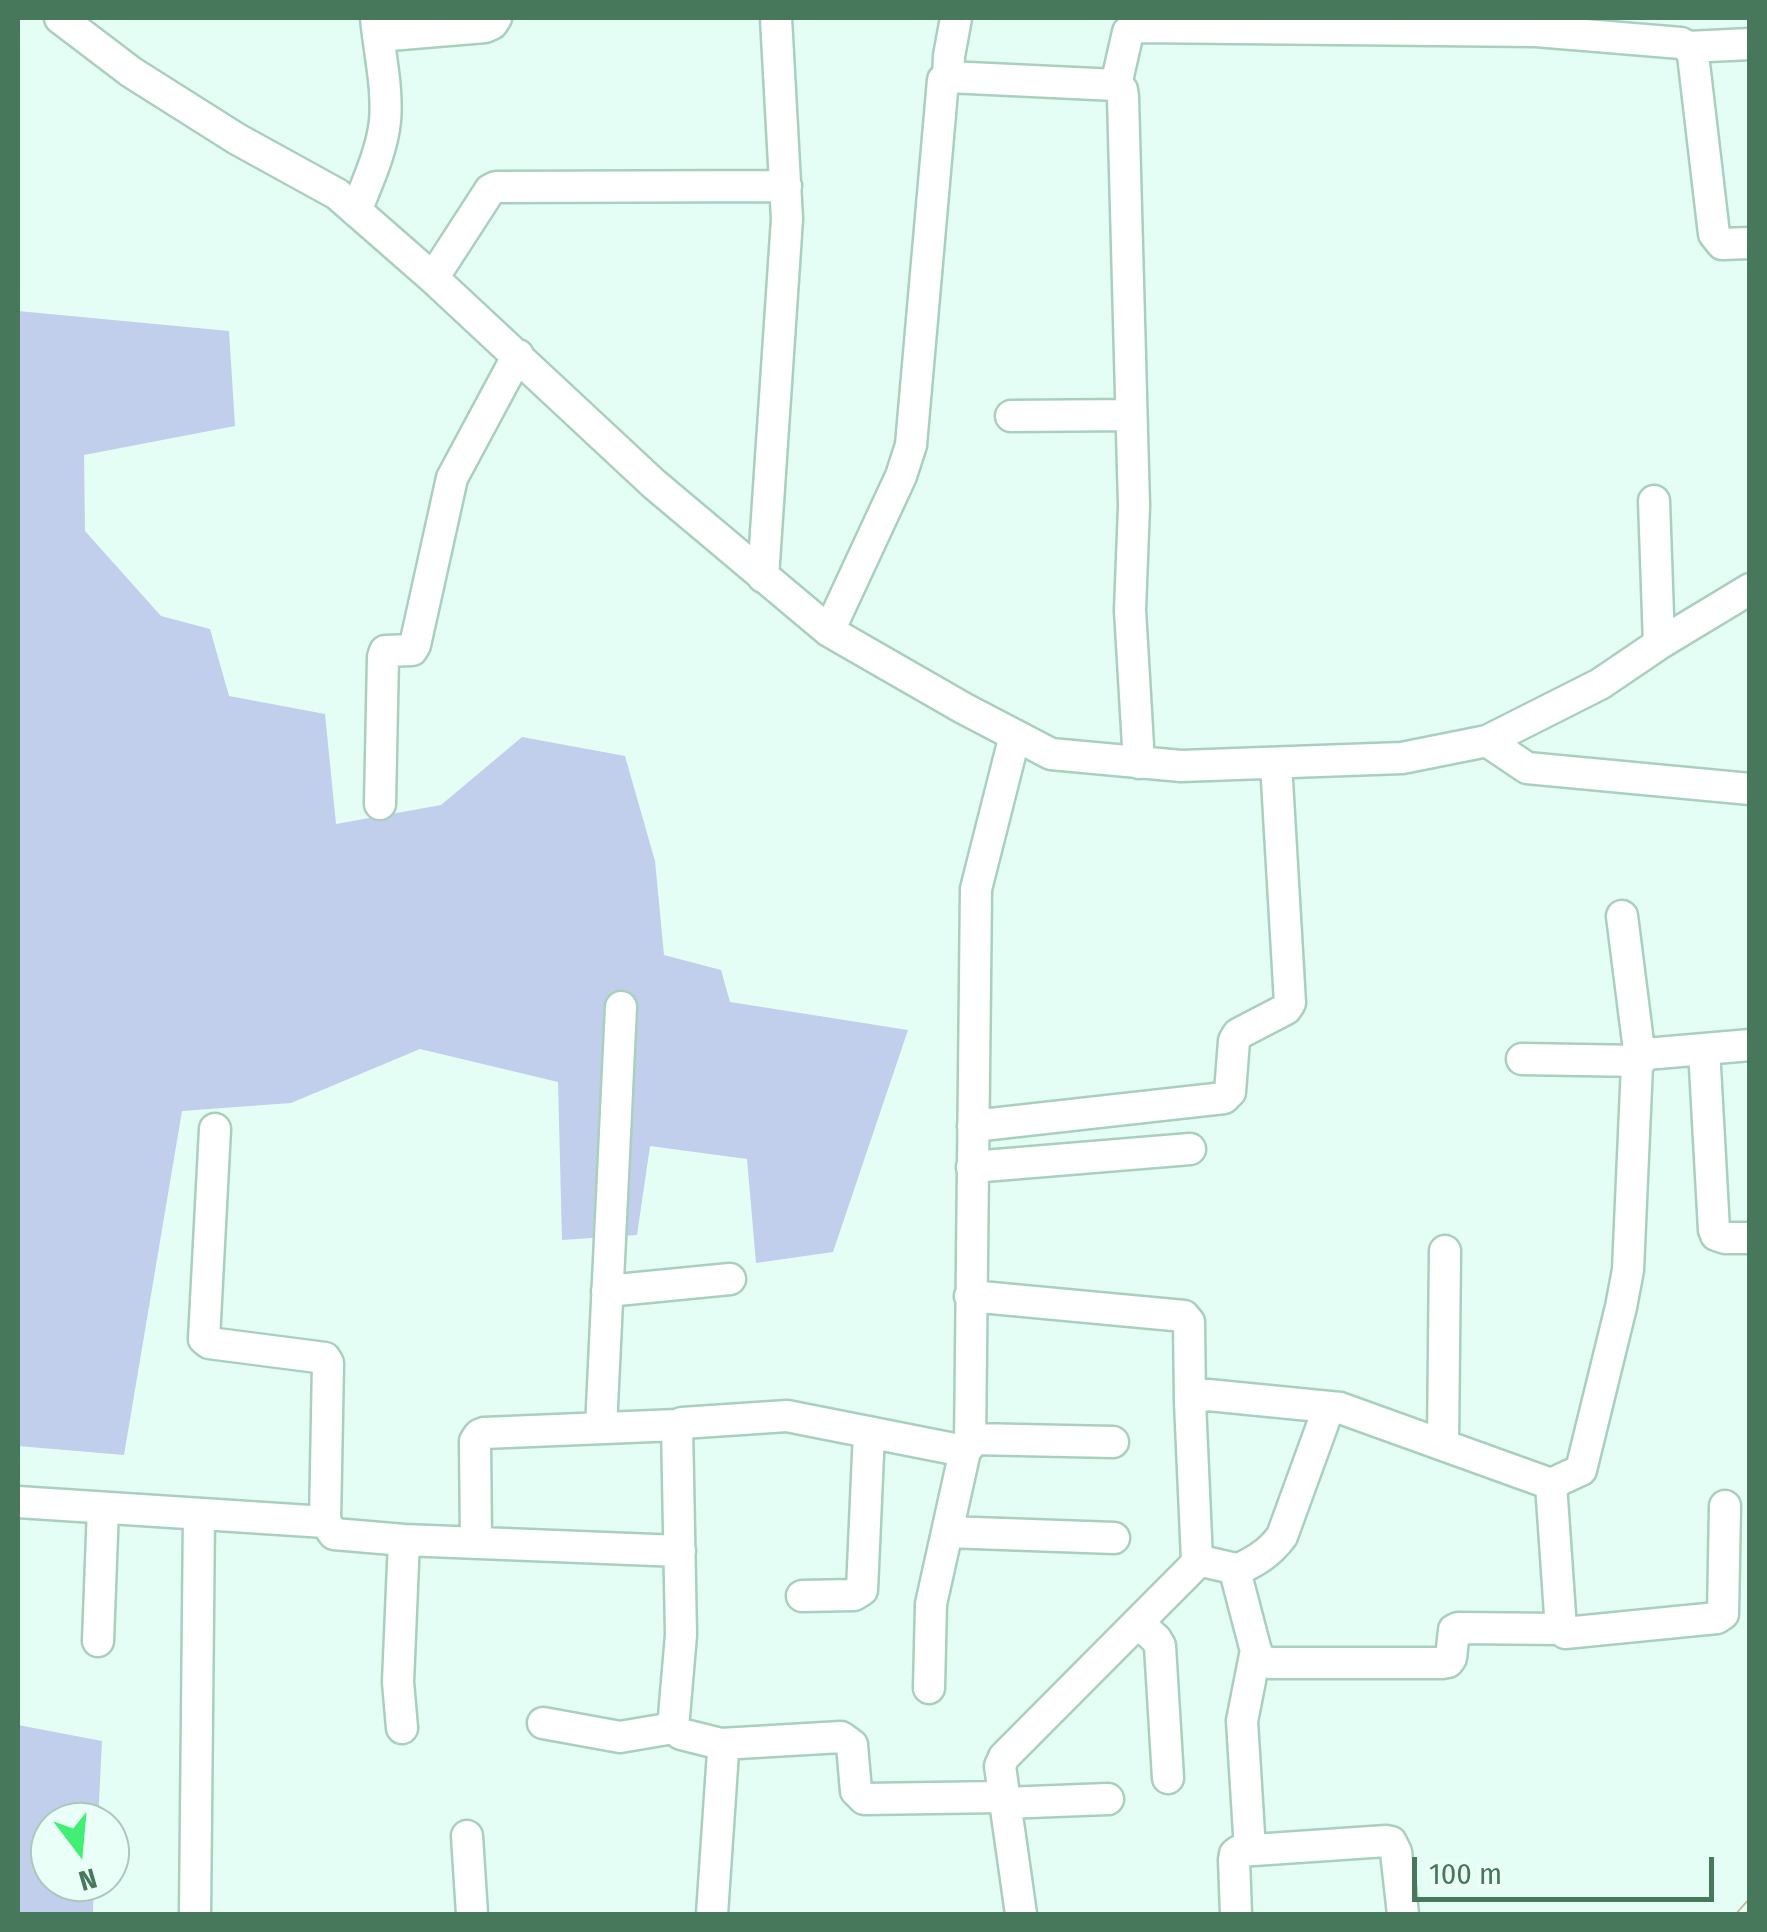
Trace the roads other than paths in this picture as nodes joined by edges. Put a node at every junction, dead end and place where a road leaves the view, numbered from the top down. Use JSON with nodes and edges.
{"nodes":[{"id":1,"x":60,"y":18,"type":"edge"},
{"id":2,"x":496,"y":18,"type":"edge"},
{"id":3,"x":776,"y":18,"type":"edge"},
{"id":4,"x":956,"y":18,"type":"edge"},
{"id":5,"x":1129,"y":23,"type":"edge"},
{"id":6,"x":377,"y":26,"type":"edge"},
{"id":7,"x":1750,"y":44,"type":"edge"},
{"id":8,"x":1688,"y":47,"type":"junction"},
{"id":9,"x":948,"y":77,"type":"junction"},
{"id":10,"x":1116,"y":85,"type":"junction"},
{"id":11,"x":786,"y":186,"type":"junction"},
{"id":12,"x":356,"y":212,"type":"junction"},
{"id":13,"x":1750,"y":243,"type":"edge"},
{"id":14,"x":433,"y":278,"type":"junction"},
{"id":15,"x":518,"y":355,"type":"junction"},
{"id":16,"x":1131,"y":415,"type":"junction"},
{"id":17,"x":1012,"y":416,"type":"dead end"},
{"id":18,"x":1654,"y":501,"type":"dead end"},
{"id":19,"x":763,"y":577,"type":"junction"},
{"id":20,"x":1750,"y":589,"type":"edge"},
{"id":21,"x":829,"y":631,"type":"junction"},
{"id":22,"x":1659,"y":644,"type":"junction"},
{"id":23,"x":1015,"y":736,"type":"junction"},
{"id":24,"x":1487,"y":741,"type":"junction"},
{"id":25,"x":1139,"y":763,"type":"junction"},
{"id":26,"x":1276,"y":763,"type":"junction"},
{"id":27,"x":1750,"y":788,"type":"edge"},
{"id":28,"x":380,"y":804,"type":"dead end"},
{"id":29,"x":1622,"y":916,"type":"dead end"},
{"id":30,"x":621,"y":1007,"type":"dead end"},
{"id":31,"x":1750,"y":1045,"type":"edge"},
{"id":32,"x":1704,"y":1049,"type":"junction"},
{"id":33,"x":1522,"y":1059,"type":"dead end"},
{"id":34,"x":1640,"y":1059,"type":"junction"},
{"id":35,"x":972,"y":1126,"type":"junction"},
{"id":36,"x":215,"y":1130,"type":"dead end"},
{"id":37,"x":1190,"y":1149,"type":"dead end"},
{"id":38,"x":972,"y":1167,"type":"junction"},
{"id":39,"x":1750,"y":1238,"type":"edge"},
{"id":40,"x":1445,"y":1251,"type":"dead end"},
{"id":41,"x":730,"y":1279,"type":"dead end"},
{"id":42,"x":608,"y":1292,"type":"junction"},
{"id":43,"x":970,"y":1296,"type":"junction"},
{"id":44,"x":1190,"y":1402,"type":"junction"},
{"id":45,"x":1329,"y":1407,"type":"junction"},
{"id":46,"x":677,"y":1426,"type":"junction"},
{"id":47,"x":601,"y":1428,"type":"junction"},
{"id":48,"x":870,"y":1432,"type":"junction"},
{"id":49,"x":1113,"y":1442,"type":"dead end"},
{"id":50,"x":1442,"y":1443,"type":"junction"},
{"id":51,"x":968,"y":1445,"type":"junction"},
{"id":52,"x":1550,"y":1484,"type":"junction"},
{"id":53,"x":18,"y":1502,"type":"edge"},
{"id":54,"x":1725,"y":1506,"type":"dead end"},
{"id":55,"x":103,"y":1508,"type":"junction"},
{"id":56,"x":199,"y":1514,"type":"junction"},
{"id":57,"x":324,"y":1522,"type":"junction"},
{"id":58,"x":947,"y":1532,"type":"junction"},
{"id":59,"x":1114,"y":1538,"type":"dead end"},
{"id":60,"x":404,"y":1540,"type":"junction"},
{"id":61,"x":476,"y":1543,"type":"junction"},
{"id":62,"x":680,"y":1550,"type":"junction"},
{"id":63,"x":1196,"y":1560,"type":"junction"},
{"id":64,"x":1236,"y":1572,"type":"junction"},
{"id":65,"x":802,"y":1596,"type":"dead end"},
{"id":66,"x":1139,"y":1624,"type":"junction"},
{"id":67,"x":1561,"y":1630,"type":"junction"},
{"id":68,"x":98,"y":1641,"type":"dead end"},
{"id":69,"x":1256,"y":1650,"type":"junction"},
{"id":70,"x":929,"y":1688,"type":"dead end"},
{"id":71,"x":543,"y":1723,"type":"dead end"},
{"id":72,"x":402,"y":1728,"type":"dead end"},
{"id":73,"x":673,"y":1728,"type":"junction"},
{"id":74,"x":721,"y":1744,"type":"junction"},
{"id":75,"x":1168,"y":1778,"type":"dead end"},
{"id":76,"x":1108,"y":1799,"type":"dead end"},
{"id":77,"x":1004,"y":1800,"type":"junction"},
{"id":78,"x":467,"y":1836,"type":"dead end"},
{"id":79,"x":1250,"y":1850,"type":"junction"},
{"id":80,"x":196,"y":1914,"type":"edge"},
{"id":81,"x":472,"y":1914,"type":"edge"},
{"id":82,"x":712,"y":1914,"type":"edge"},
{"id":83,"x":1022,"y":1914,"type":"edge"},
{"id":84,"x":1236,"y":1914,"type":"edge"},
{"id":85,"x":1403,"y":1914,"type":"edge"}],
"edges":[{"from":1,"to":12,"type":"street"},
{"from":2,"to":6,"type":"street"},
{"from":3,"to":11,"type":"street"},
{"from":4,"to":9,"type":"street"},
{"from":5,"to":8,"type":"street"},
{"from":5,"to":10,"type":"street"},
{"from":6,"to":12,"type":"street"},
{"from":7,"to":8,"type":"street"},
{"from":8,"to":13,"type":"street"},
{"from":9,"to":10,"type":"street"},
{"from":9,"to":21,"type":"street"},
{"from":10,"to":16,"type":"street"},
{"from":11,"to":14,"type":"street"},
{"from":11,"to":19,"type":"street"},
{"from":12,"to":14,"type":"street"},
{"from":14,"to":15,"type":"street"},
{"from":15,"to":19,"type":"street"},
{"from":15,"to":28,"type":"street"},
{"from":16,"to":17,"type":"street"},
{"from":16,"to":25,"type":"street"},
{"from":18,"to":22,"type":"street"},
{"from":19,"to":21,"type":"street"},
{"from":20,"to":22,"type":"street"},
{"from":21,"to":23,"type":"street"},
{"from":22,"to":24,"type":"street"},
{"from":23,"to":25,"type":"street"},
{"from":23,"to":35,"type":"street"},
{"from":24,"to":26,"type":"street"},
{"from":24,"to":27,"type":"street"},
{"from":25,"to":26,"type":"street"},
{"from":26,"to":35,"type":"street"},
{"from":29,"to":34,"type":"street"},
{"from":30,"to":42,"type":"street"},
{"from":31,"to":32,"type":"street"},
{"from":32,"to":34,"type":"street"},
{"from":32,"to":39,"type":"street"},
{"from":33,"to":34,"type":"street"},
{"from":34,"to":52,"type":"street"},
{"from":35,"to":38,"type":"street"},
{"from":36,"to":57,"type":"street"},
{"from":37,"to":38,"type":"street"},
{"from":38,"to":43,"type":"street"},
{"from":40,"to":50,"type":"street"},
{"from":41,"to":42,"type":"street"},
{"from":42,"to":47,"type":"street"},
{"from":43,"to":44,"type":"street"},
{"from":43,"to":51,"type":"street"},
{"from":44,"to":45,"type":"street"},
{"from":44,"to":63,"type":"street"},
{"from":45,"to":50,"type":"street"},
{"from":45,"to":64,"type":"street"},
{"from":46,"to":47,"type":"street"},
{"from":46,"to":48,"type":"street"},
{"from":46,"to":62,"type":"street"},
{"from":47,"to":61,"type":"street"},
{"from":48,"to":51,"type":"street"},
{"from":48,"to":65,"type":"street"},
{"from":49,"to":51,"type":"street"},
{"from":50,"to":52,"type":"street"},
{"from":51,"to":58,"type":"street"},
{"from":52,"to":67,"type":"street"},
{"from":53,"to":55,"type":"street"},
{"from":54,"to":67,"type":"street"},
{"from":55,"to":56,"type":"street"},
{"from":55,"to":68,"type":"street"},
{"from":56,"to":57,"type":"street"},
{"from":56,"to":80,"type":"street"},
{"from":57,"to":60,"type":"street"},
{"from":58,"to":59,"type":"street"},
{"from":58,"to":70,"type":"street"},
{"from":60,"to":61,"type":"street"},
{"from":60,"to":72,"type":"street"},
{"from":61,"to":62,"type":"street"},
{"from":62,"to":73,"type":"street"},
{"from":63,"to":64,"type":"street"},
{"from":63,"to":66,"type":"street"},
{"from":64,"to":69,"type":"street"},
{"from":66,"to":75,"type":"street"},
{"from":66,"to":77,"type":"street"},
{"from":67,"to":69,"type":"street"},
{"from":69,"to":79,"type":"street"},
{"from":71,"to":73,"type":"street"},
{"from":73,"to":74,"type":"street"},
{"from":74,"to":77,"type":"street"},
{"from":74,"to":82,"type":"street"},
{"from":76,"to":77,"type":"street"},
{"from":77,"to":83,"type":"street"},
{"from":78,"to":81,"type":"street"},
{"from":79,"to":84,"type":"street"},
{"from":79,"to":85,"type":"street"}]}
